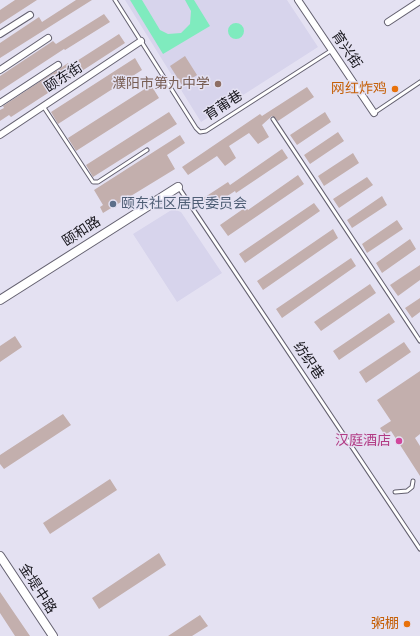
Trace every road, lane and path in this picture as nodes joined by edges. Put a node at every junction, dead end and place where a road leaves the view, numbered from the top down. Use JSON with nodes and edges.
{"nodes":[{"id":1,"x":115,"y":0,"type":"edge"},
{"id":2,"x":298,"y":0,"type":"edge"},
{"id":3,"x":420,"y":1,"type":"edge"},
{"id":4,"x":30,"y":15,"type":"dead end"},
{"id":5,"x":388,"y":22,"type":"dead end"},
{"id":6,"x":0,"y":34,"type":"edge"},
{"id":7,"x":48,"y":38,"type":"dead end"},
{"id":8,"x":141,"y":41,"type":"junction"},
{"id":9,"x":332,"y":50,"type":"junction"},
{"id":10,"x":58,"y":65,"type":"dead end"},
{"id":11,"x":0,"y":70,"type":"edge"},
{"id":12,"x":420,"y":82,"type":"edge"},
{"id":13,"x":0,"y":103,"type":"edge"},
{"id":14,"x":43,"y":106,"type":"junction"},
{"id":15,"x":374,"y":113,"type":"joint"},
{"id":16,"x":272,"y":119,"type":"dead end"},
{"id":17,"x":0,"y":135,"type":"edge"},
{"id":18,"x":147,"y":150,"type":"dead end"},
{"id":19,"x":178,"y":186,"type":"joint"},
{"id":20,"x":0,"y":300,"type":"edge"},
{"id":21,"x":420,"y":341,"type":"edge"},
{"id":22,"x":413,"y":480,"type":"dead end"},
{"id":23,"x":396,"y":492,"type":"dead end"},
{"id":24,"x":420,"y":548,"type":"edge"},
{"id":25,"x":0,"y":556,"type":"edge"},
{"id":26,"x":53,"y":636,"type":"edge"}],
"edges":[{"from":1,"to":8,"type":"lane","name":"育莆巷"},
{"from":2,"to":9,"type":"street","name":"育兴街"},
{"from":3,"to":5,"type":"street"},
{"from":4,"to":6,"type":"street"},
{"from":7,"to":11,"type":"street"},
{"from":8,"to":9,"type":"lane","name":"育莆巷"},
{"from":8,"to":14,"type":"street","name":"颐东街"},
{"from":9,"to":15,"type":"street","name":"育兴街"},
{"from":10,"to":13,"type":"street"},
{"from":12,"to":15,"type":"lane"},
{"from":14,"to":17,"type":"street","name":"颐东街"},
{"from":14,"to":18,"type":"lane"},
{"from":16,"to":21,"type":"lane"},
{"from":19,"to":20,"type":"street","name":"颐和路"},
{"from":19,"to":24,"type":"lane","name":"纺织巷"},
{"from":22,"to":23,"type":"lane"},
{"from":25,"to":26,"type":"street","name":"金堤中路"}]}
